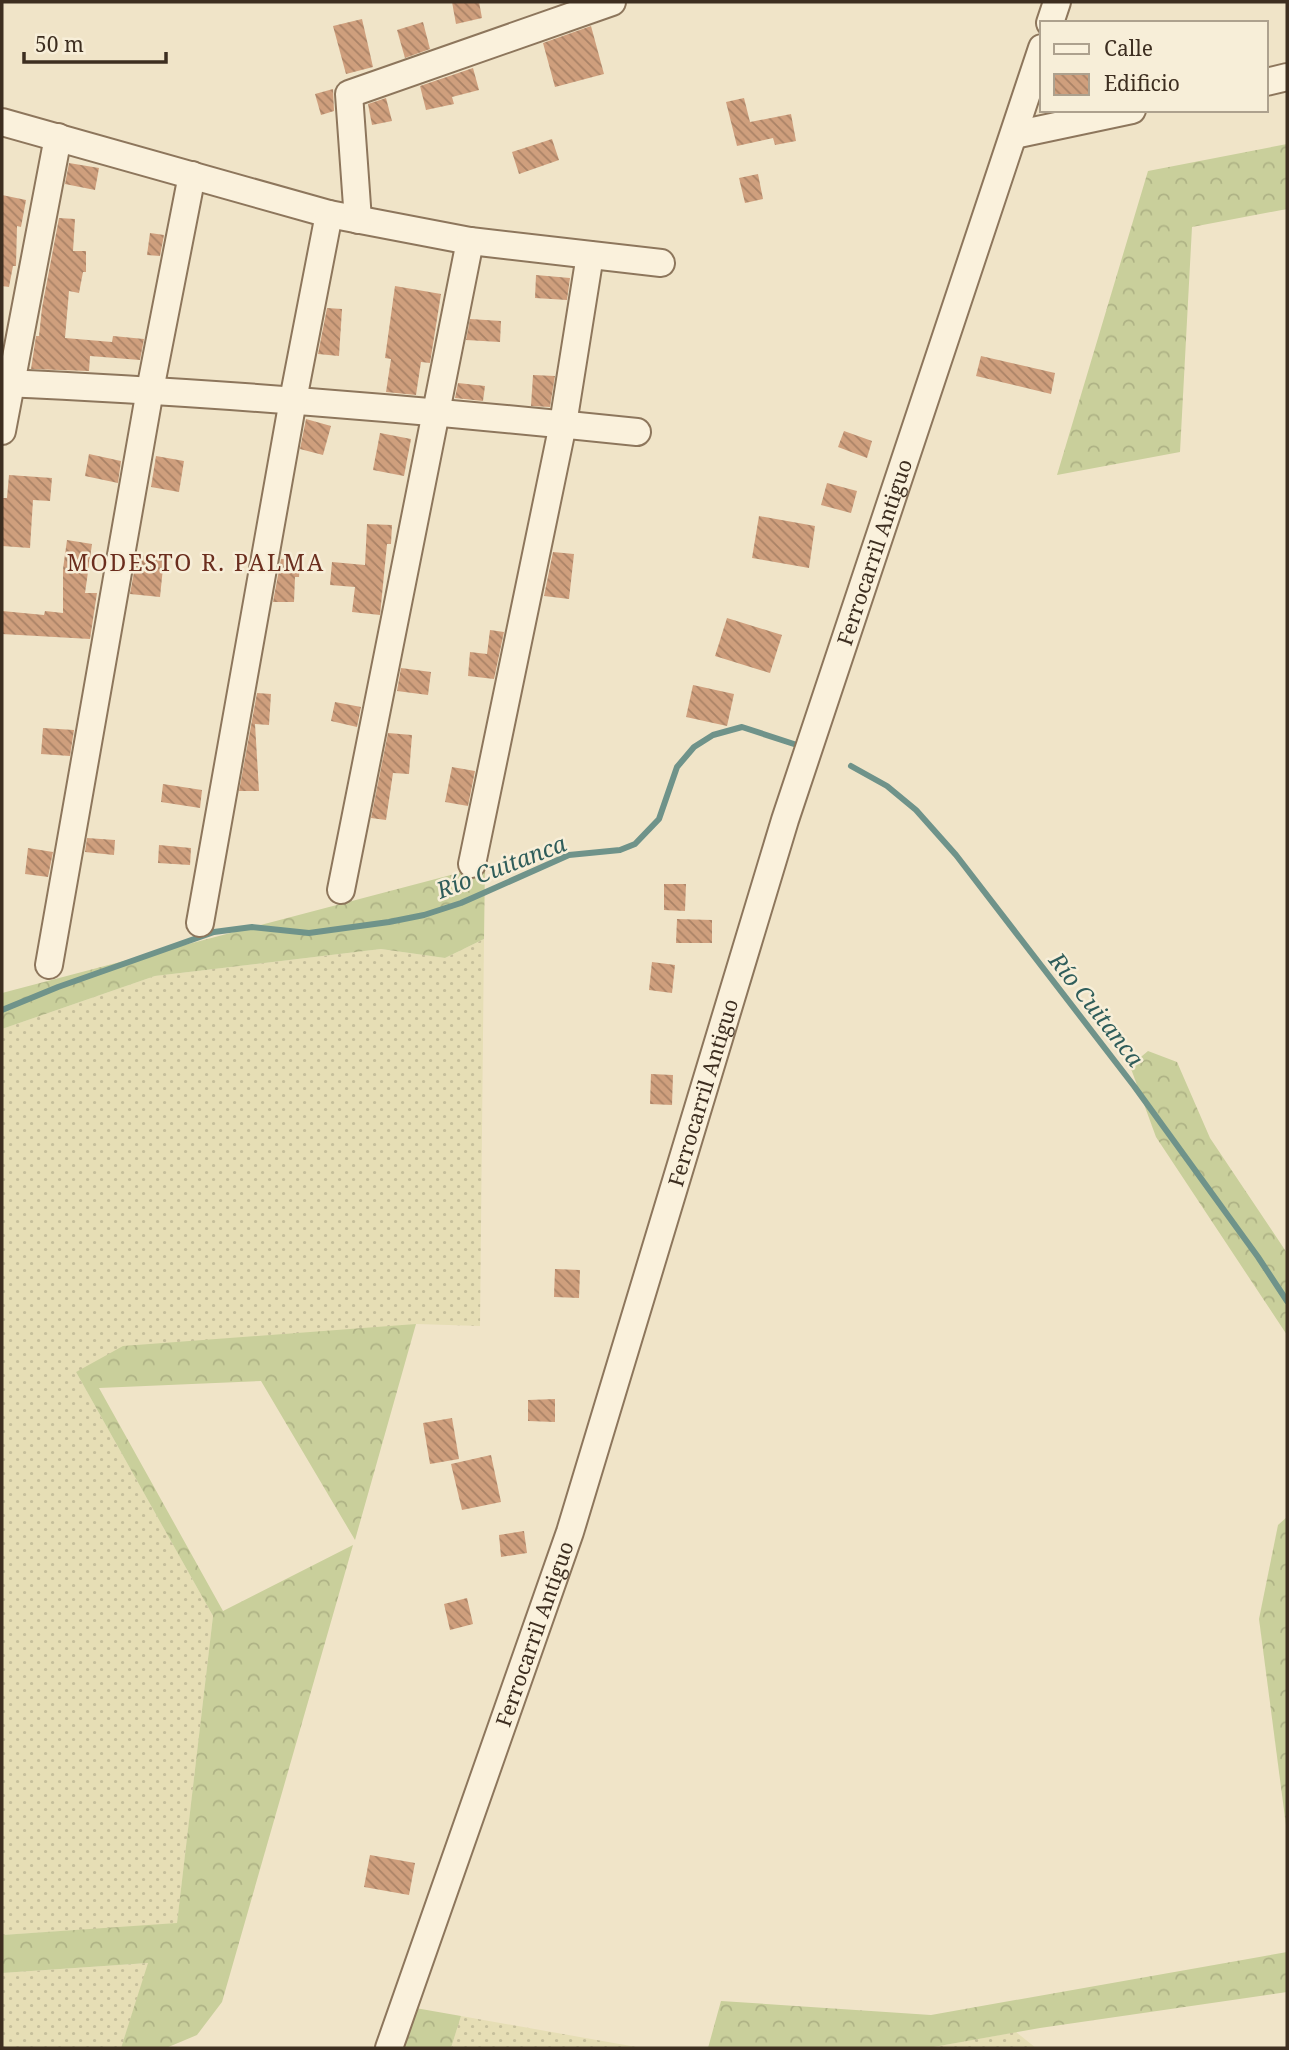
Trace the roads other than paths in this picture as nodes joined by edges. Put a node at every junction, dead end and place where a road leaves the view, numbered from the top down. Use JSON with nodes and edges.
{"nodes":[{"id":1,"x":612,"y":2,"type":"edge"},
{"id":2,"x":1057,"y":2,"type":"edge"},
{"id":3,"x":1051,"y":21,"type":"edge"},
{"id":4,"x":1040,"y":54,"type":"edge"},
{"id":5,"x":1287,"y":77,"type":"edge"},
{"id":6,"x":1268,"y":82,"type":"edge"},
{"id":7,"x":1123,"y":112,"type":"edge"},
{"id":8,"x":2,"y":122,"type":"edge"},
{"id":9,"x":1014,"y":135,"type":"junction"},
{"id":10,"x":58,"y":137,"type":"junction"},
{"id":11,"x":192,"y":175,"type":"junction"},
{"id":12,"x":329,"y":214,"type":"junction"},
{"id":13,"x":358,"y":220,"type":"junction"},
{"id":14,"x":470,"y":241,"type":"junction"},
{"id":15,"x":590,"y":255,"type":"junction"},
{"id":16,"x":661,"y":263,"type":"dead end"},
{"id":17,"x":6,"y":383,"type":"edge"},
{"id":18,"x":150,"y":390,"type":"junction"},
{"id":19,"x":293,"y":400,"type":"junction"},
{"id":20,"x":435,"y":411,"type":"junction"},
{"id":21,"x":563,"y":424,"type":"junction"},
{"id":22,"x":2,"y":430,"type":"edge"},
{"id":23,"x":637,"y":432,"type":"dead end"},
{"id":24,"x":472,"y":864,"type":"dead end"},
{"id":25,"x":341,"y":890,"type":"dead end"},
{"id":26,"x":200,"y":923,"type":"dead end"},
{"id":27,"x":49,"y":965,"type":"dead end"},
{"id":28,"x":389,"y":2048,"type":"edge"}],
"edges":[{"from":1,"to":13,"type":"street"},
{"from":2,"to":3,"type":"street"},
{"from":4,"to":9,"type":"street","name":"Ferrocarril Antiguo"},
{"from":5,"to":6,"type":"street"},
{"from":7,"to":9,"type":"street"},
{"from":8,"to":10,"type":"street"},
{"from":9,"to":28,"type":"street","name":"Ferrocarril Antiguo"},
{"from":10,"to":11,"type":"street"},
{"from":10,"to":17,"type":"street"},
{"from":11,"to":12,"type":"street"},
{"from":11,"to":18,"type":"street"},
{"from":12,"to":13,"type":"street"},
{"from":12,"to":19,"type":"street"},
{"from":13,"to":14,"type":"street"},
{"from":14,"to":15,"type":"street"},
{"from":14,"to":20,"type":"street"},
{"from":15,"to":16,"type":"street"},
{"from":15,"to":21,"type":"street"},
{"from":17,"to":18,"type":"street"},
{"from":17,"to":22,"type":"street"},
{"from":18,"to":19,"type":"street"},
{"from":18,"to":27,"type":"street"},
{"from":19,"to":20,"type":"street"},
{"from":19,"to":26,"type":"street"},
{"from":20,"to":21,"type":"street"},
{"from":20,"to":25,"type":"street"},
{"from":21,"to":23,"type":"street"},
{"from":21,"to":24,"type":"street"}]}
